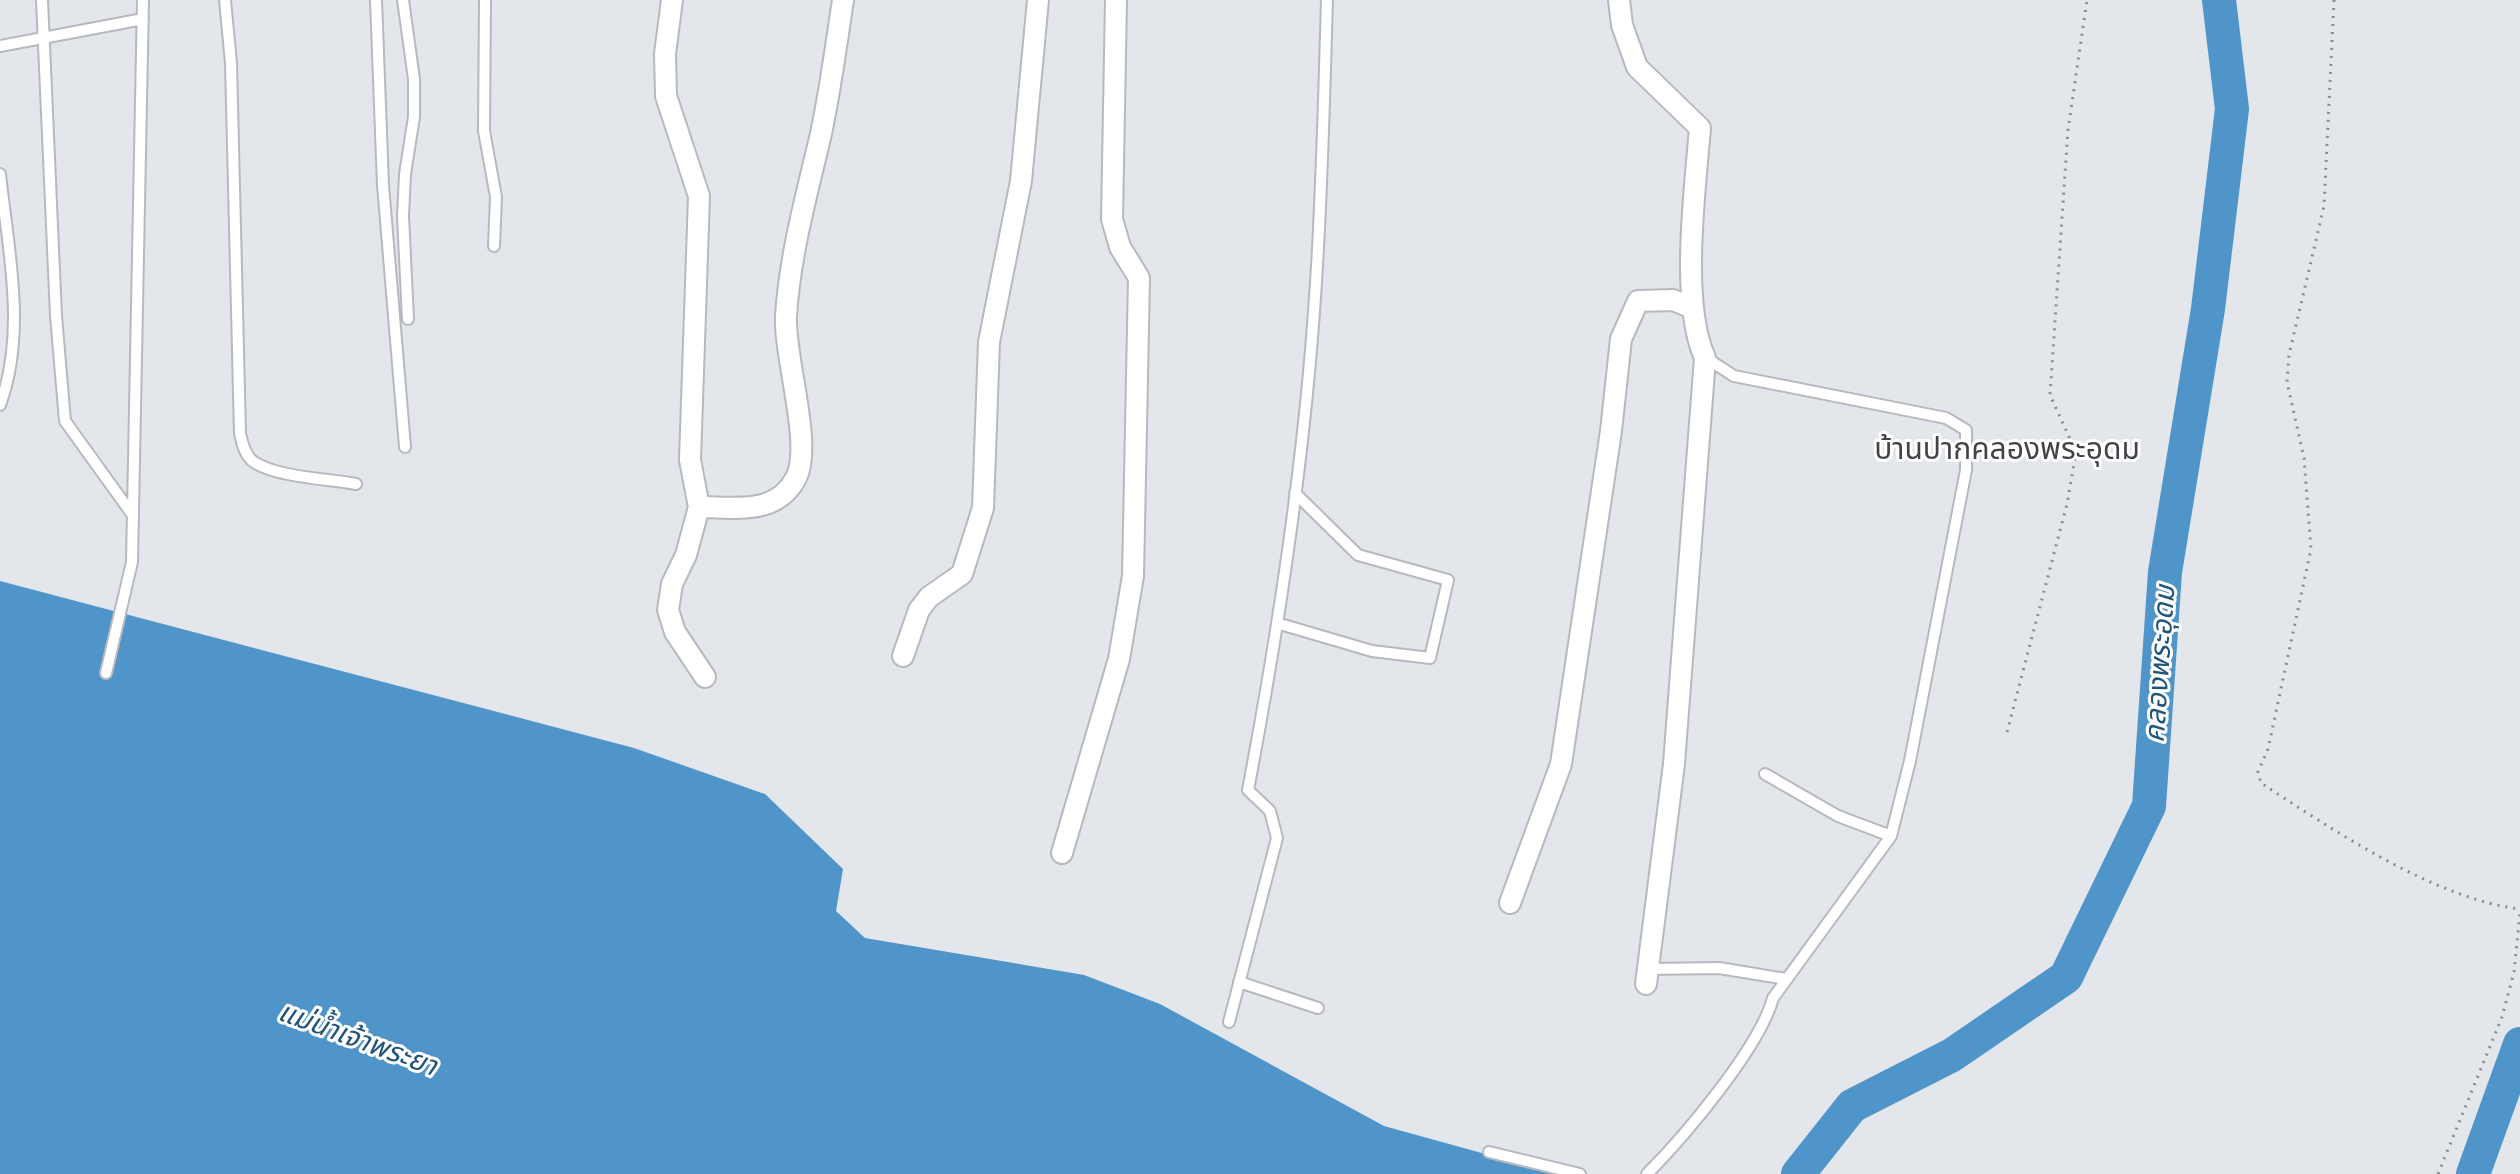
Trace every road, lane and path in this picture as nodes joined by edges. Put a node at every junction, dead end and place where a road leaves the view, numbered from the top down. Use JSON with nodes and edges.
{"nodes":[{"id":1,"x":42,"y":0,"type":"edge"},
{"id":2,"x":143,"y":0,"type":"edge"},
{"id":3,"x":225,"y":0,"type":"edge"},
{"id":4,"x":376,"y":0,"type":"edge"},
{"id":5,"x":403,"y":0,"type":"edge"},
{"id":6,"x":485,"y":0,"type":"edge"},
{"id":7,"x":672,"y":0,"type":"edge"},
{"id":8,"x":843,"y":0,"type":"edge"},
{"id":9,"x":1038,"y":0,"type":"edge"},
{"id":10,"x":1116,"y":0,"type":"edge"},
{"id":11,"x":1327,"y":0,"type":"edge"},
{"id":12,"x":1619,"y":0,"type":"edge"},
{"id":13,"x":2087,"y":0,"type":"edge"},
{"id":14,"x":2334,"y":0,"type":"edge"},
{"id":15,"x":143,"y":19,"type":"junction"},
{"id":16,"x":44,"y":38,"type":"junction"},
{"id":17,"x":0,"y":46,"type":"edge"},
{"id":18,"x":0,"y":174,"type":"edge"},
{"id":19,"x":494,"y":246,"type":"dead end"},
{"id":20,"x":1690,"y":307,"type":"junction"},
{"id":21,"x":408,"y":319,"type":"dead end"},
{"id":22,"x":1705,"y":358,"type":"junction"},
{"id":23,"x":0,"y":405,"type":"edge"},
{"id":24,"x":405,"y":447,"type":"dead end"},
{"id":25,"x":356,"y":484,"type":"dead end"},
{"id":26,"x":1295,"y":493,"type":"junction"},
{"id":27,"x":699,"y":507,"type":"junction"},
{"id":28,"x":132,"y":514,"type":"junction"},
{"id":29,"x":1280,"y":624,"type":"junction"},
{"id":30,"x":903,"y":656,"type":"dead end"},
{"id":31,"x":106,"y":673,"type":"dead end"},
{"id":32,"x":705,"y":677,"type":"dead end"},
{"id":33,"x":2007,"y":732,"type":"dead end"},
{"id":34,"x":1765,"y":774,"type":"dead end"},
{"id":35,"x":1891,"y":836,"type":"junction"},
{"id":36,"x":1062,"y":853,"type":"dead end"},
{"id":37,"x":1510,"y":903,"type":"dead end"},
{"id":38,"x":2520,"y":911,"type":"edge"},
{"id":39,"x":1647,"y":977,"type":"joint"},
{"id":40,"x":1786,"y":979,"type":"junction"},
{"id":41,"x":1239,"y":982,"type":"junction"},
{"id":42,"x":1318,"y":1008,"type":"dead end"},
{"id":43,"x":1229,"y":1022,"type":"dead end"},
{"id":44,"x":1489,"y":1152,"type":"dead end"},
{"id":45,"x":1580,"y":1174,"type":"edge"},
{"id":46,"x":1647,"y":1174,"type":"edge"},
{"id":47,"x":2438,"y":1174,"type":"edge"}],
"edges":[{"from":1,"to":16,"type":"lane"},
{"from":2,"to":15,"type":"lane"},
{"from":3,"to":25,"type":"lane"},
{"from":4,"to":24,"type":"lane"},
{"from":5,"to":21,"type":"lane"},
{"from":6,"to":19,"type":"lane"},
{"from":7,"to":27,"type":"street"},
{"from":8,"to":27,"type":"street"},
{"from":9,"to":30,"type":"street"},
{"from":10,"to":36,"type":"street"},
{"from":11,"to":26,"type":"lane"},
{"from":12,"to":20,"type":"street"},
{"from":13,"to":33,"type":"path"},
{"from":14,"to":38,"type":"path"},
{"from":15,"to":16,"type":"lane"},
{"from":15,"to":28,"type":"lane"},
{"from":16,"to":17,"type":"lane"},
{"from":16,"to":28,"type":"lane"},
{"from":18,"to":23,"type":"lane"},
{"from":20,"to":22,"type":"street"},
{"from":20,"to":37,"type":"street"},
{"from":22,"to":35,"type":"lane"},
{"from":22,"to":39,"type":"street"},
{"from":26,"to":29,"type":"lane"},
{"from":26,"to":29,"type":"lane"},
{"from":27,"to":32,"type":"street"},
{"from":28,"to":31,"type":"lane"},
{"from":29,"to":41,"type":"lane"},
{"from":34,"to":35,"type":"lane"},
{"from":35,"to":40,"type":"lane"},
{"from":38,"to":47,"type":"path"},
{"from":39,"to":40,"type":"lane"},
{"from":40,"to":46,"type":"lane"},
{"from":41,"to":42,"type":"lane"},
{"from":41,"to":43,"type":"lane"},
{"from":44,"to":45,"type":"lane"}]}
